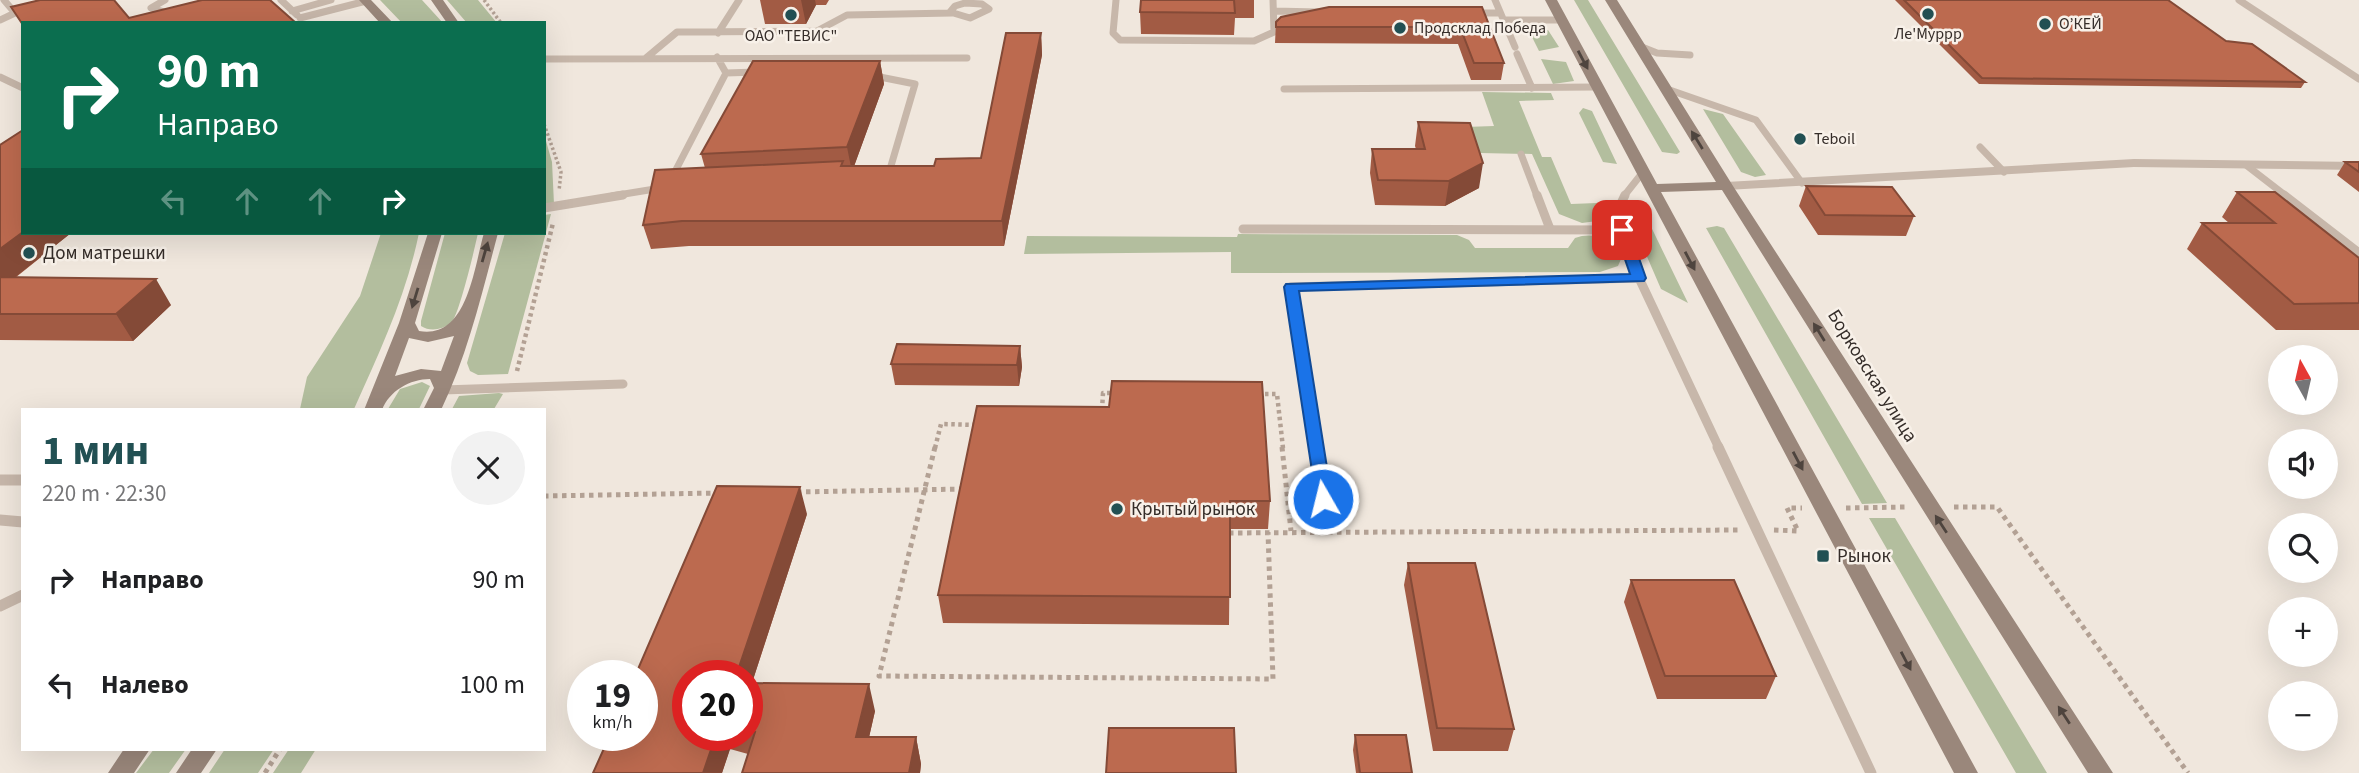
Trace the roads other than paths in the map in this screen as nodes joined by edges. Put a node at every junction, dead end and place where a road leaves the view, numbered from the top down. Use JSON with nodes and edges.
{"nodes":[{"id":1,"x":4,"y":0,"type":"edge"},
{"id":2,"x":165,"y":0,"type":"edge"},
{"id":3,"x":281,"y":0,"type":"edge"},
{"id":4,"x":331,"y":0,"type":"edge"},
{"id":5,"x":365,"y":0,"type":"edge"},
{"id":6,"x":437,"y":0,"type":"edge"},
{"id":7,"x":738,"y":0,"type":"edge"},
{"id":8,"x":1116,"y":0,"type":"edge"},
{"id":9,"x":1273,"y":0,"type":"edge"},
{"id":10,"x":1495,"y":0,"type":"edge"},
{"id":11,"x":1551,"y":0,"type":"edge"},
{"id":12,"x":1611,"y":0,"type":"edge"},
{"id":13,"x":2239,"y":0,"type":"edge"},
{"id":14,"x":292,"y":11,"type":"junction"},
{"id":15,"x":1274,"y":11,"type":"junction"},
{"id":16,"x":177,"y":12,"type":"edge"},
{"id":17,"x":1327,"y":12,"type":"edge"},
{"id":18,"x":952,"y":13,"type":"junction"},
{"id":19,"x":1460,"y":13,"type":"edge"},
{"id":20,"x":1502,"y":17,"type":"junction"},
{"id":21,"x":0,"y":20,"type":"edge"},
{"id":22,"x":302,"y":20,"type":"edge"},
{"id":23,"x":1562,"y":20,"type":"junction"},
{"id":24,"x":385,"y":21,"type":"edge"},
{"id":25,"x":452,"y":21,"type":"edge"},
{"id":26,"x":718,"y":33,"type":"junction"},
{"id":27,"x":1637,"y":45,"type":"junction"},
{"id":28,"x":717,"y":57,"type":"junction"},
{"id":29,"x":645,"y":58,"type":"junction"},
{"id":30,"x":967,"y":58,"type":"dead end"},
{"id":31,"x":546,"y":59,"type":"edge"},
{"id":32,"x":1653,"y":71,"type":"junction"},
{"id":33,"x":764,"y":72,"type":"edge"},
{"id":34,"x":726,"y":73,"type":"junction"},
{"id":35,"x":865,"y":74,"type":"edge"},
{"id":36,"x":0,"y":77,"type":"edge"},
{"id":37,"x":2359,"y":79,"type":"edge"},
{"id":38,"x":21,"y":87,"type":"edge"},
{"id":39,"x":1597,"y":87,"type":"junction"},
{"id":40,"x":1532,"y":88,"type":"junction"},
{"id":41,"x":1664,"y":88,"type":"junction"},
{"id":42,"x":1284,"y":89,"type":"dead end"},
{"id":43,"x":1980,"y":147,"type":"dead end"},
{"id":44,"x":1521,"y":154,"type":"dead end"},
{"id":45,"x":2246,"y":165,"type":"junction"},
{"id":46,"x":2359,"y":166,"type":"edge"},
{"id":47,"x":1643,"y":172,"type":"junction"},
{"id":48,"x":2004,"y":172,"type":"junction"},
{"id":49,"x":876,"y":177,"type":"edge"},
{"id":50,"x":1802,"y":183,"type":"junction"},
{"id":51,"x":681,"y":186,"type":"edge"},
{"id":52,"x":1726,"y":186,"type":"junction"},
{"id":53,"x":667,"y":187,"type":"junction"},
{"id":54,"x":1651,"y":188,"type":"junction"},
{"id":55,"x":546,"y":208,"type":"edge"},
{"id":56,"x":1242,"y":229,"type":"dead end"},
{"id":57,"x":1550,"y":229,"type":"junction"},
{"id":58,"x":1622,"y":230,"type":"junction"},
{"id":59,"x":434,"y":235,"type":"edge"},
{"id":60,"x":490,"y":235,"type":"edge"},
{"id":61,"x":2359,"y":254,"type":"edge"},
{"id":62,"x":1639,"y":278,"type":"junction"},
{"id":63,"x":468,"y":315,"type":"junction"},
{"id":64,"x":407,"y":323,"type":"junction"},
{"id":65,"x":623,"y":384,"type":"dead end"},
{"id":66,"x":443,"y":390,"type":"junction"},
{"id":67,"x":374,"y":407,"type":"edge"},
{"id":68,"x":433,"y":408,"type":"edge"},
{"id":69,"x":0,"y":480,"type":"edge"},
{"id":70,"x":21,"y":480,"type":"edge"},
{"id":71,"x":1323,"y":499,"type":"dead end"},
{"id":72,"x":0,"y":520,"type":"edge"},
{"id":73,"x":21,"y":522,"type":"edge"},
{"id":74,"x":21,"y":596,"type":"edge"},
{"id":75,"x":0,"y":606,"type":"edge"},
{"id":76,"x":136,"y":751,"type":"edge"},
{"id":77,"x":204,"y":751,"type":"edge"},
{"id":78,"x":120,"y":773,"type":"edge"},
{"id":79,"x":188,"y":773,"type":"edge"},
{"id":80,"x":1871,"y":773,"type":"edge"},
{"id":81,"x":1966,"y":773,"type":"edge"},
{"id":82,"x":2101,"y":773,"type":"edge"}],
"edges":[{"from":1,"to":21,"type":"lane"},
{"from":2,"to":16,"type":"lane"},
{"from":3,"to":14,"type":"lane"},
{"from":4,"to":14,"type":"lane"},
{"from":5,"to":22,"type":"lane"},
{"from":5,"to":24,"type":"main road"},
{"from":6,"to":25,"type":"main road"},
{"from":7,"to":26,"type":"lane"},
{"from":8,"to":15,"type":"lane"},
{"from":9,"to":15,"type":"lane"},
{"from":10,"to":20,"type":"lane"},
{"from":11,"to":23,"type":"main road"},
{"from":12,"to":27,"type":"main road","name":"Борковская улица"},
{"from":13,"to":37,"type":"lane"},
{"from":14,"to":22,"type":"lane"},
{"from":15,"to":17,"type":"lane"},
{"from":18,"to":18,"type":"lane"},
{"from":18,"to":26,"type":"lane"},
{"from":19,"to":20,"type":"lane"},
{"from":20,"to":23,"type":"lane"},
{"from":20,"to":40,"type":"lane"},
{"from":23,"to":39,"type":"main road","one_way":true},
{"from":26,"to":29,"type":"lane"},
{"from":27,"to":32,"type":"main road","name":"Борковская улица"},
{"from":27,"to":32,"type":"lane"},
{"from":28,"to":29,"type":"lane"},
{"from":28,"to":30,"type":"lane"},
{"from":28,"to":34,"type":"lane"},
{"from":29,"to":31,"type":"lane"},
{"from":32,"to":41,"type":"main road","name":"Борковская улица"},
{"from":33,"to":34,"type":"lane"},
{"from":34,"to":53,"type":"lane"},
{"from":35,"to":49,"type":"lane"},
{"from":36,"to":38,"type":"lane"},
{"from":39,"to":40,"type":"lane"},
{"from":39,"to":47,"type":"main road"},
{"from":40,"to":42,"type":"lane"},
{"from":41,"to":50,"type":"lane"},
{"from":52,"to":41,"type":"main road","name":"Борковская улица","one_way":true},
{"from":43,"to":48,"type":"lane"},
{"from":44,"to":57,"type":"lane"},
{"from":45,"to":46,"type":"street"},
{"from":45,"to":48,"type":"street"},
{"from":45,"to":61,"type":"lane"},
{"from":47,"to":54,"type":"main road"},
{"from":47,"to":58,"type":"lane"},
{"from":48,"to":50,"type":"street"},
{"from":50,"to":52,"type":"street"},
{"from":51,"to":53,"type":"lane"},
{"from":52,"to":54,"type":"main road"},
{"from":82,"to":52,"type":"main road","name":"Борковская улица","one_way":true},
{"from":53,"to":55,"type":"lane"},
{"from":54,"to":81,"type":"main road","one_way":true},
{"from":56,"to":57,"type":"lane"},
{"from":57,"to":58,"type":"lane"},
{"from":58,"to":62,"type":"lane"},
{"from":59,"to":64,"type":"main road","one_way":true},
{"from":63,"to":60,"type":"main road","one_way":true},
{"from":62,"to":71,"type":"lane"},
{"from":62,"to":80,"type":"lane"},
{"from":63,"to":64,"type":"main road"},
{"from":63,"to":66,"type":"main road"},
{"from":64,"to":67,"type":"main road"},
{"from":65,"to":66,"type":"lane"},
{"from":66,"to":67,"type":"main road"},
{"from":66,"to":68,"type":"main road"},
{"from":69,"to":70,"type":"lane"},
{"from":72,"to":73,"type":"lane"},
{"from":74,"to":75,"type":"lane"},
{"from":76,"to":78,"type":"main road"},
{"from":77,"to":79,"type":"main road"}]}
